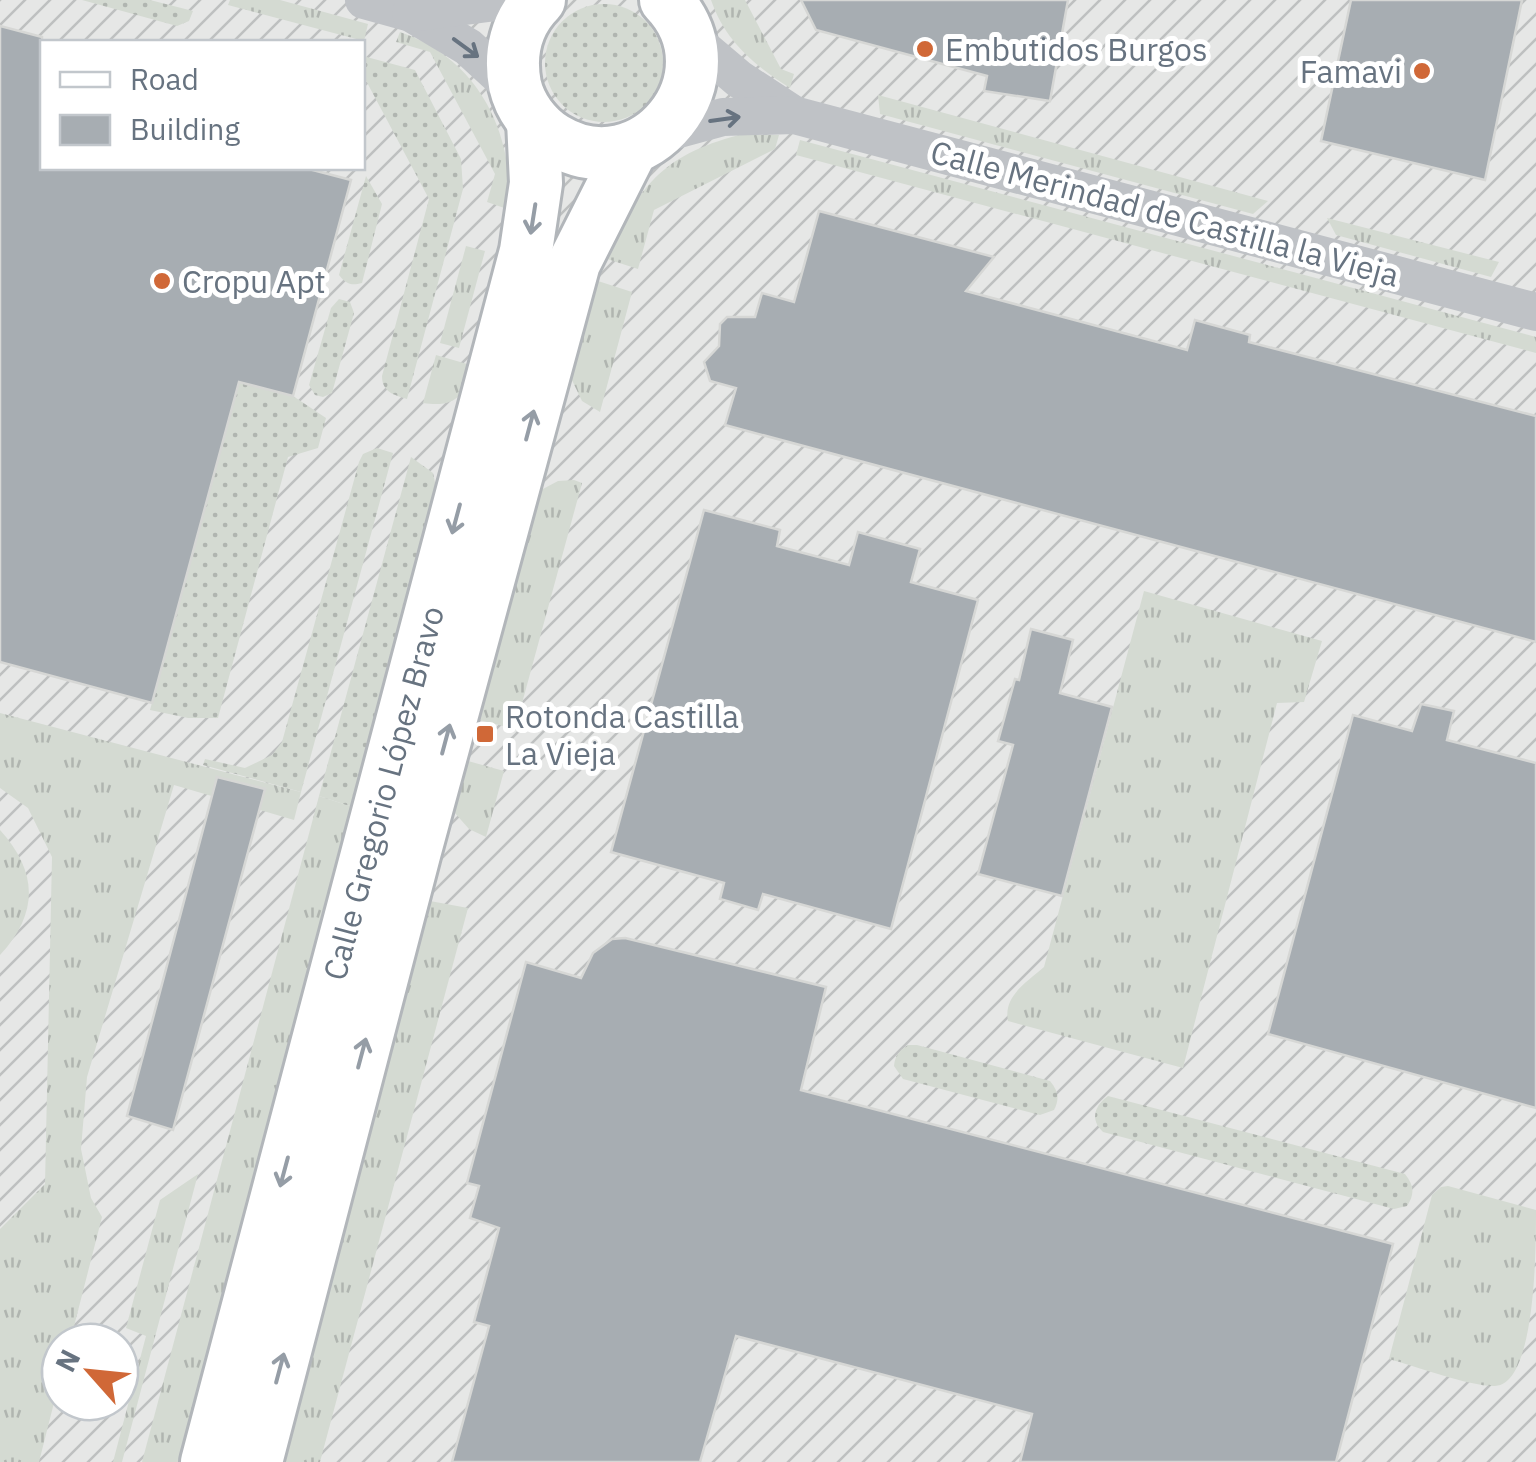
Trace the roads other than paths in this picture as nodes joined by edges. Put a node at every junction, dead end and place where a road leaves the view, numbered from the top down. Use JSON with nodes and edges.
{"nodes":[{"id":1,"x":364,"y":0,"type":"edge"},
{"id":2,"x":510,"y":0,"type":"edge"},
{"id":3,"x":539,"y":0,"type":"edge"},
{"id":4,"x":674,"y":11,"type":"edge"},
{"id":5,"x":410,"y":12,"type":"junction"},
{"id":6,"x":525,"y":106,"type":"junction"},
{"id":7,"x":794,"y":115,"type":"junction"},
{"id":8,"x":644,"y":141,"type":"junction"},
{"id":9,"x":1536,"y":312,"type":"edge"},
{"id":10,"x":207,"y":1462,"type":"edge"},
{"id":11,"x":256,"y":1462,"type":"edge"}],
"edges":[{"from":1,"to":5,"type":"street"},
{"from":2,"to":5,"type":"street"},
{"from":3,"to":6,"type":"main road","name":"Calle Gregorio López Bravo"},
{"from":4,"to":7,"type":"street","name":"Calle Merindad de Castilla la Vieja"},
{"from":4,"to":8,"type":"main road","name":"Calle Gregorio López Bravo"},
{"from":5,"to":6,"type":"street","one_way":true},
{"from":6,"to":8,"type":"main road"},
{"from":6,"to":10,"type":"main road","name":"Calle Gregorio López Bravo","one_way":true},
{"from":8,"to":7,"type":"street","name":"Calle Merindad de Castilla la Vieja","one_way":true},
{"from":7,"to":9,"type":"street","name":"Calle Merindad de Castilla la Vieja"},
{"from":11,"to":8,"type":"main road","name":"Calle Gregorio López Bravo","one_way":true}]}
